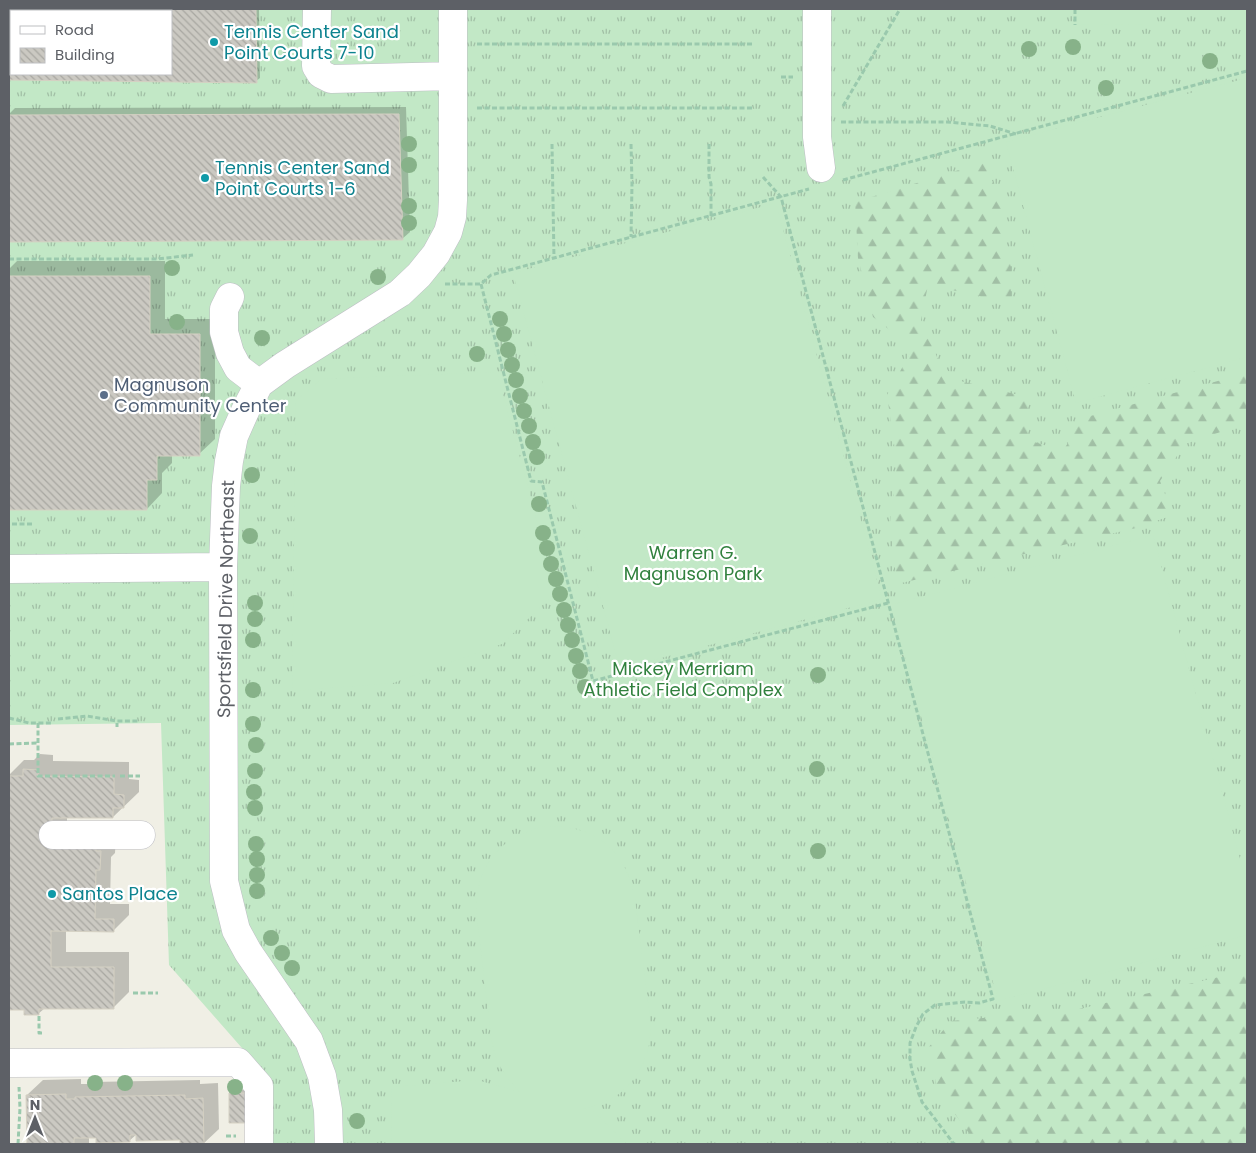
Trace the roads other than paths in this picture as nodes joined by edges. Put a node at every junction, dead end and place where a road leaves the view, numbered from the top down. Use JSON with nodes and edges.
{"nodes":[{"id":1,"x":317,"y":9,"type":"edge"},
{"id":2,"x":452,"y":9,"type":"edge"},
{"id":3,"x":817,"y":9,"type":"edge"},
{"id":4,"x":453,"y":76,"type":"junction"},
{"id":5,"x":832,"y":174,"type":"road end"},
{"id":6,"x":230,"y":296,"type":"dead end"},
{"id":7,"x":259,"y":384,"type":"junction"},
{"id":8,"x":223,"y":567,"type":"junction"},
{"id":9,"x":9,"y":568,"type":"edge"},
{"id":10,"x":53,"y":835,"type":"dead end"},
{"id":11,"x":141,"y":836,"type":"dead end"},
{"id":12,"x":14,"y":1073,"type":"edge"},
{"id":13,"x":259,"y":1144,"type":"edge"},
{"id":14,"x":329,"y":1144,"type":"edge"}],
"edges":[{"from":1,"to":4,"type":"street"},
{"from":2,"to":4,"type":"street","name":"Sportsfield Drive Northeast"},
{"from":3,"to":5,"type":"street"},
{"from":4,"to":7,"type":"street","name":"Sportsfield Drive Northeast"},
{"from":6,"to":7,"type":"street"},
{"from":7,"to":8,"type":"street","name":"Sportsfield Drive Northeast"},
{"from":8,"to":9,"type":"street"},
{"from":8,"to":14,"type":"street","name":"Sportsfield Drive Northeast"},
{"from":10,"to":11,"type":"street"},
{"from":12,"to":13,"type":"street"}]}
